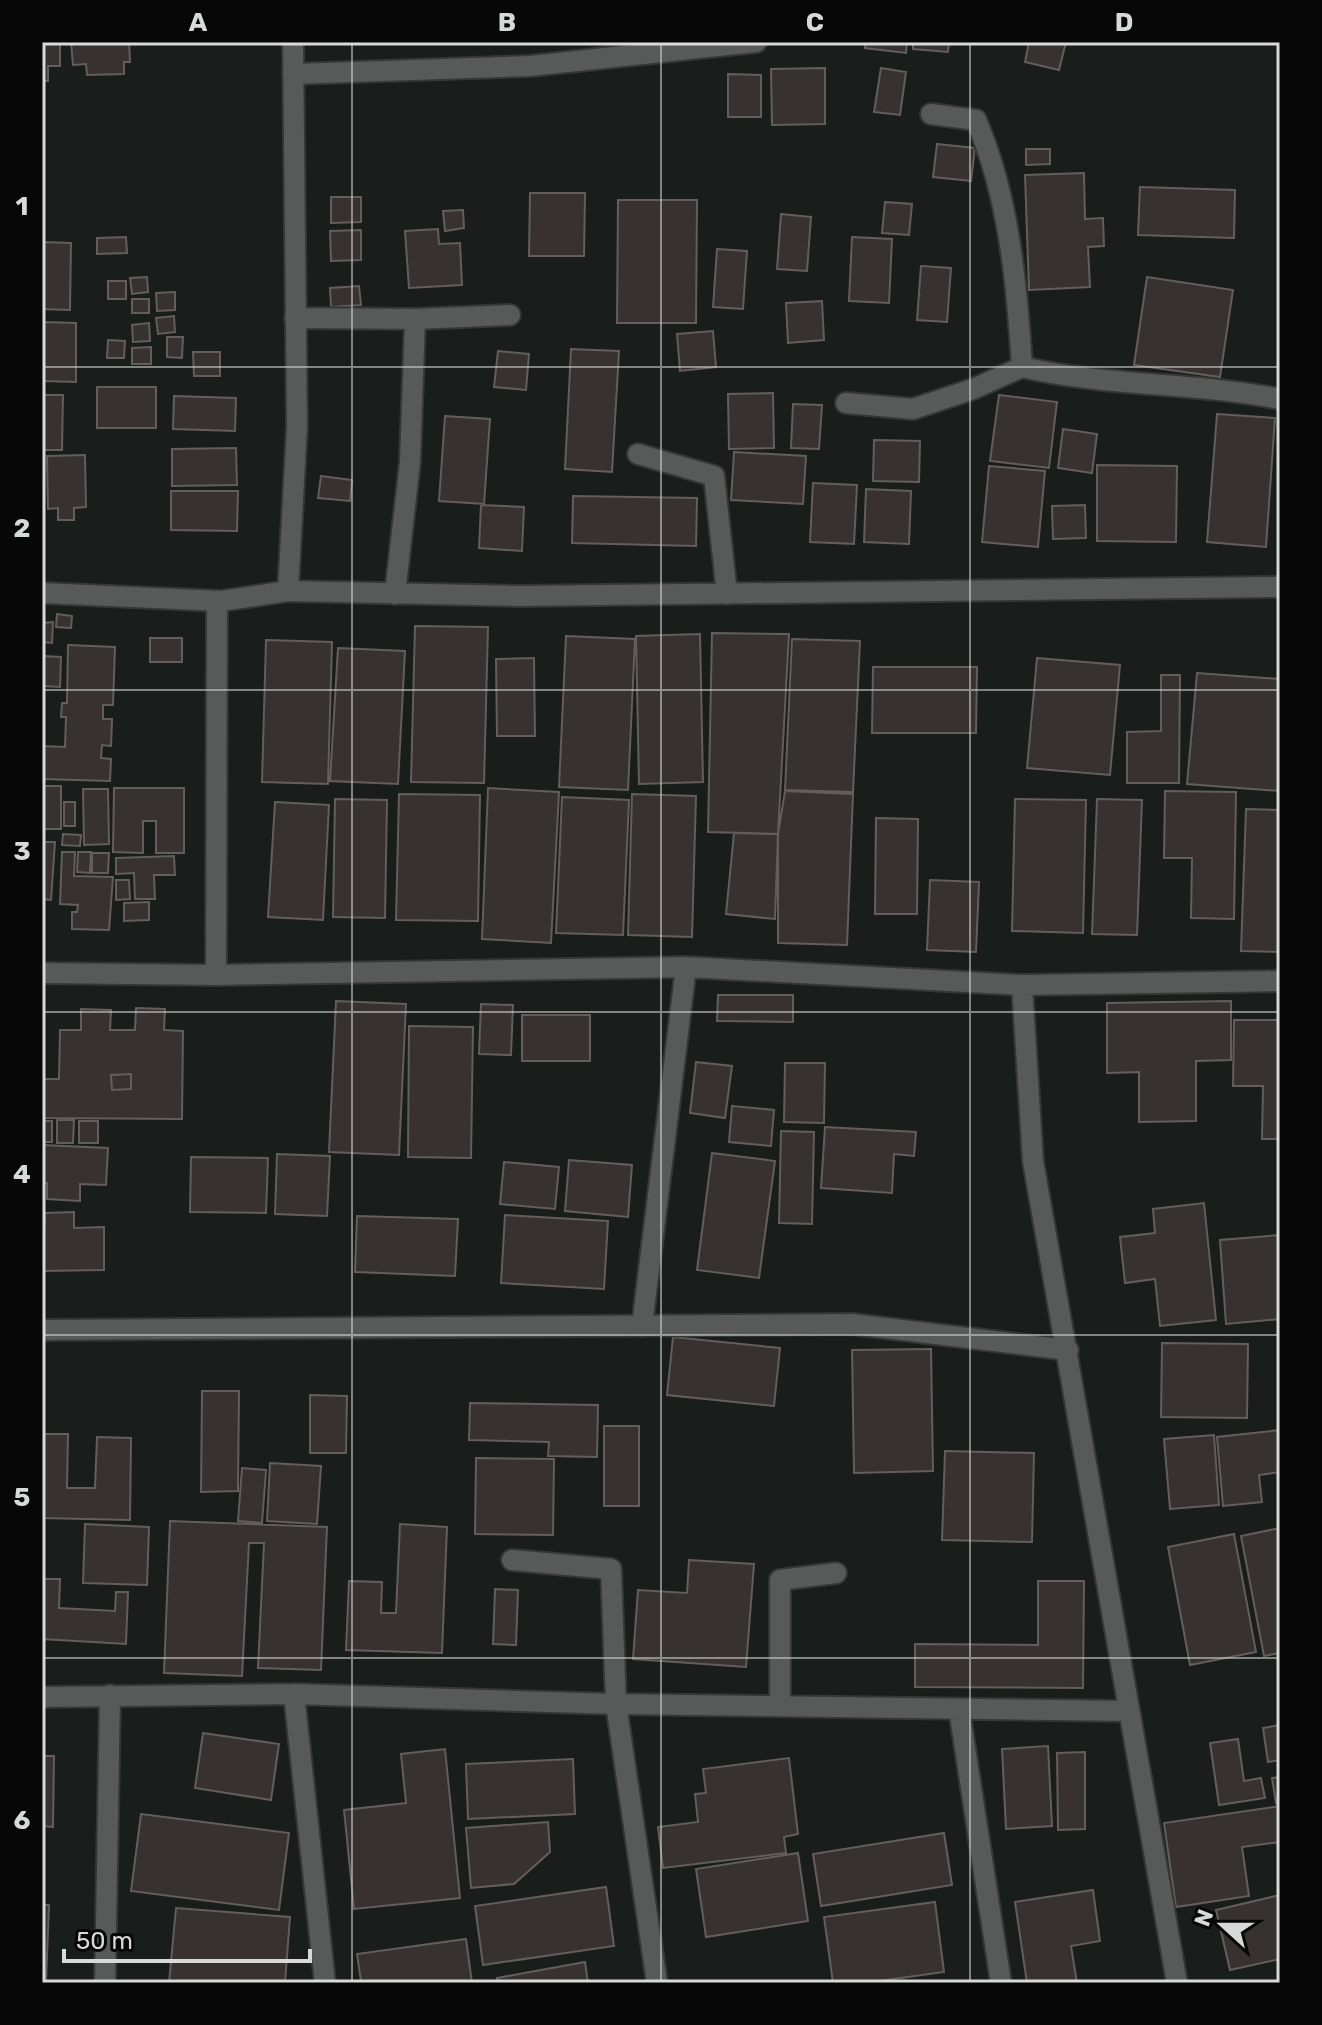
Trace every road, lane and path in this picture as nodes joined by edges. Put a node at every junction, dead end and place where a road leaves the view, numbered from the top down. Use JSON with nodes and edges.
{"nodes":[{"id":1,"x":293,"y":42,"type":"edge"},
{"id":2,"x":756,"y":42,"type":"edge"},
{"id":3,"x":293,"y":74,"type":"junction"},
{"id":4,"x":931,"y":114,"type":"dead end"},
{"id":5,"x":510,"y":315,"type":"dead end"},
{"id":6,"x":295,"y":318,"type":"junction"},
{"id":7,"x":415,"y":319,"type":"junction"},
{"id":8,"x":1022,"y":367,"type":"junction"},
{"id":9,"x":1280,"y":399,"type":"edge"},
{"id":10,"x":846,"y":403,"type":"dead end"},
{"id":11,"x":638,"y":454,"type":"dead end"},
{"id":12,"x":1280,"y":587,"type":"edge"},
{"id":13,"x":288,"y":591,"type":"junction"},
{"id":14,"x":42,"y":593,"type":"edge"},
{"id":15,"x":395,"y":594,"type":"junction"},
{"id":16,"x":727,"y":594,"type":"junction"},
{"id":17,"x":221,"y":601,"type":"junction"},
{"id":18,"x":686,"y":967,"type":"junction"},
{"id":19,"x":42,"y":973,"type":"edge"},
{"id":20,"x":216,"y":975,"type":"junction"},
{"id":21,"x":1280,"y":981,"type":"edge"},
{"id":22,"x":1022,"y":985,"type":"junction"},
{"id":23,"x":642,"y":1326,"type":"junction"},
{"id":24,"x":42,"y":1330,"type":"edge"},
{"id":25,"x":1068,"y":1350,"type":"junction"},
{"id":26,"x":512,"y":1560,"type":"dead end"},
{"id":27,"x":836,"y":1573,"type":"dead end"},
{"id":28,"x":294,"y":1694,"type":"junction"},
{"id":29,"x":110,"y":1695,"type":"junction"},
{"id":30,"x":42,"y":1697,"type":"edge"},
{"id":31,"x":616,"y":1704,"type":"junction"},
{"id":32,"x":780,"y":1706,"type":"junction"},
{"id":33,"x":959,"y":1709,"type":"junction"},
{"id":34,"x":1127,"y":1711,"type":"junction"},
{"id":35,"x":105,"y":1983,"type":"edge"},
{"id":36,"x":325,"y":1983,"type":"edge"},
{"id":37,"x":657,"y":1983,"type":"edge"},
{"id":38,"x":1001,"y":1983,"type":"edge"},
{"id":39,"x":1177,"y":1983,"type":"edge"}],
"edges":[{"from":1,"to":3,"type":"street"},
{"from":2,"to":3,"type":"street"},
{"from":3,"to":6,"type":"street"},
{"from":4,"to":8,"type":"street"},
{"from":5,"to":7,"type":"street"},
{"from":6,"to":7,"type":"street"},
{"from":6,"to":13,"type":"street"},
{"from":7,"to":15,"type":"street"},
{"from":8,"to":9,"type":"street"},
{"from":8,"to":10,"type":"street"},
{"from":11,"to":16,"type":"street"},
{"from":12,"to":16,"type":"street"},
{"from":13,"to":15,"type":"street"},
{"from":13,"to":17,"type":"street"},
{"from":14,"to":17,"type":"street"},
{"from":15,"to":16,"type":"street"},
{"from":17,"to":20,"type":"street"},
{"from":18,"to":20,"type":"street"},
{"from":18,"to":22,"type":"street"},
{"from":18,"to":23,"type":"street"},
{"from":19,"to":20,"type":"street"},
{"from":21,"to":22,"type":"street"},
{"from":22,"to":25,"type":"street"},
{"from":23,"to":24,"type":"street"},
{"from":23,"to":25,"type":"street"},
{"from":25,"to":34,"type":"street"},
{"from":26,"to":31,"type":"street"},
{"from":27,"to":32,"type":"street"},
{"from":28,"to":29,"type":"street"},
{"from":28,"to":31,"type":"street"},
{"from":28,"to":36,"type":"street"},
{"from":29,"to":30,"type":"street"},
{"from":29,"to":35,"type":"street"},
{"from":31,"to":32,"type":"street"},
{"from":31,"to":37,"type":"street"},
{"from":32,"to":33,"type":"street"},
{"from":33,"to":34,"type":"street"},
{"from":33,"to":38,"type":"street"},
{"from":34,"to":39,"type":"street"}]}
